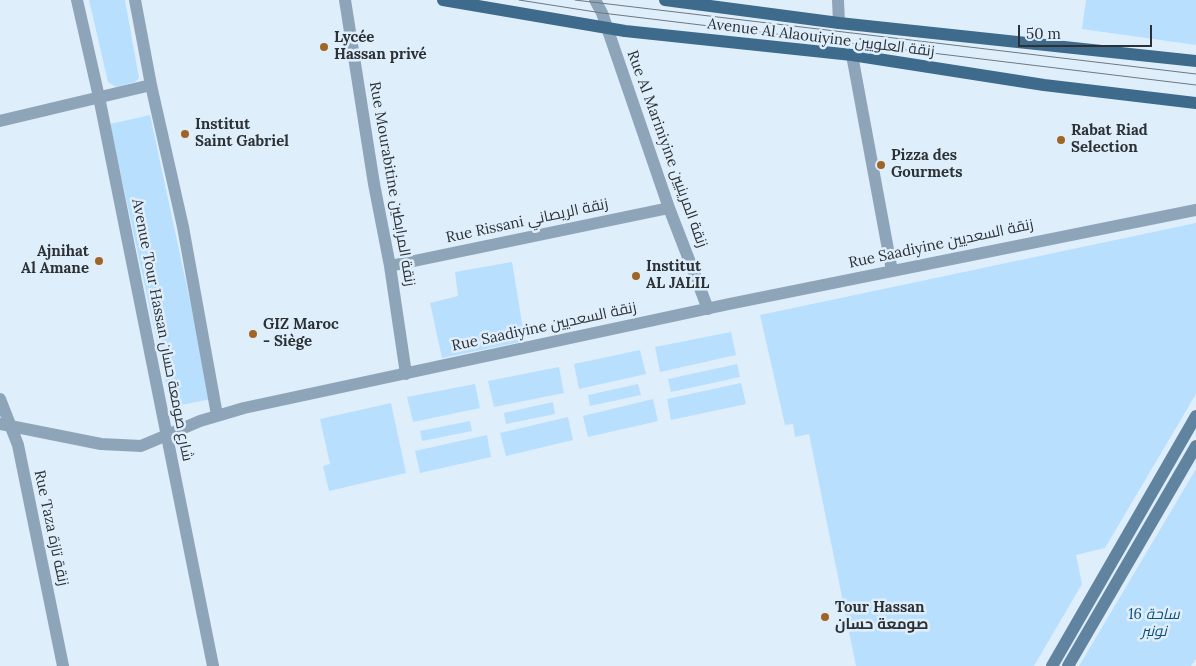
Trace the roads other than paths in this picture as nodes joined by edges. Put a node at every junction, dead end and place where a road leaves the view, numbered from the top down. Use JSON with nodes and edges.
{"nodes":[{"id":1,"x":78,"y":0,"type":"edge"},
{"id":2,"x":135,"y":0,"type":"edge"},
{"id":3,"x":345,"y":0,"type":"edge"},
{"id":4,"x":443,"y":0,"type":"edge"},
{"id":5,"x":595,"y":0,"type":"edge"},
{"id":6,"x":665,"y":0,"type":"edge"},
{"id":7,"x":838,"y":0,"type":"edge"},
{"id":8,"x":839,"y":23,"type":"junction"},
{"id":9,"x":606,"y":28,"type":"junction"},
{"id":10,"x":852,"y":55,"type":"junction"},
{"id":11,"x":1196,"y":61,"type":"edge"},
{"id":12,"x":151,"y":85,"type":"junction"},
{"id":13,"x":99,"y":97,"type":"junction"},
{"id":14,"x":1196,"y":103,"type":"edge"},
{"id":15,"x":0,"y":120,"type":"edge"},
{"id":16,"x":669,"y":208,"type":"junction"},
{"id":17,"x":1196,"y":210,"type":"edge"},
{"id":18,"x":390,"y":266,"type":"junction"},
{"id":19,"x":892,"y":271,"type":"junction"},
{"id":20,"x":708,"y":309,"type":"junction"},
{"id":21,"x":406,"y":374,"type":"junction"},
{"id":22,"x":0,"y":399,"type":"edge"},
{"id":23,"x":217,"y":416,"type":"junction"},
{"id":24,"x":1196,"y":416,"type":"edge"},
{"id":25,"x":6,"y":425,"type":"edge"},
{"id":26,"x":167,"y":436,"type":"junction"},
{"id":27,"x":1196,"y":446,"type":"edge"},
{"id":28,"x":63,"y":666,"type":"edge"},
{"id":29,"x":213,"y":666,"type":"edge"},
{"id":30,"x":1052,"y":666,"type":"edge"},
{"id":31,"x":1068,"y":666,"type":"edge"}],
"edges":[{"from":1,"to":13,"type":"street","name":"Avenue Tour Hassan شارع صومعة حسان"},
{"from":2,"to":12,"type":"street"},
{"from":3,"to":18,"type":"street","name":"Rue Mourabitine زنقة المرابطين"},
{"from":4,"to":9,"type":"main road","name":"Avenue Al Alaouiyine زنقة العلويين"},
{"from":5,"to":9,"type":"street","name":"Rue Al Mariniyine زنقة المرينيين"},
{"from":6,"to":8,"type":"main road","name":"Avenue Al Alaouiyine زنقة العلويين"},
{"from":7,"to":8,"type":"street"},
{"from":8,"to":11,"type":"main road","name":"Avenue Al Alaouiyine زنقة العلويين"},
{"from":9,"to":10,"type":"main road","name":"Avenue Al Alaouiyine زنقة العلويين"},
{"from":9,"to":16,"type":"street","name":"Rue Al Mariniyine زنقة المرينيين"},
{"from":10,"to":14,"type":"main road","name":"Avenue Al Alaouiyine زنقة العلويين"},
{"from":10,"to":19,"type":"street"},
{"from":12,"to":13,"type":"street"},
{"from":12,"to":23,"type":"street"},
{"from":13,"to":15,"type":"street"},
{"from":13,"to":26,"type":"street","name":"Avenue Tour Hassan شارع صومعة حسان"},
{"from":16,"to":18,"type":"street","name":"Rue Rissani زنقة الريصاني"},
{"from":16,"to":20,"type":"street","name":"Rue Al Mariniyine زنقة المرينيين"},
{"from":17,"to":19,"type":"street","name":"Rue Saadiyine زنقة السعديين"},
{"from":18,"to":21,"type":"street","name":"Rue Mourabitine زنقة المرابطين"},
{"from":19,"to":20,"type":"street","name":"Rue Saadiyine زنقة السعديين"},
{"from":20,"to":21,"type":"street","name":"Rue Saadiyine زنقة السعديين"},
{"from":21,"to":23,"type":"street","name":"Rue Saadiyine زنقة السعديين"},
{"from":22,"to":25,"type":"street","name":"Rue Taza زنقة تازة"},
{"from":23,"to":26,"type":"street","name":"Rue Saadiyine زنقة السعديين"},
{"from":24,"to":30,"type":"street"},
{"from":25,"to":26,"type":"street","name":"Rue Saadiyine زنقة السعديين"},
{"from":25,"to":28,"type":"street","name":"Rue Taza زنقة تازة"},
{"from":26,"to":29,"type":"street","name":"Avenue Tour Hassan شارع صومعة حسان"},
{"from":27,"to":31,"type":"street"}]}
